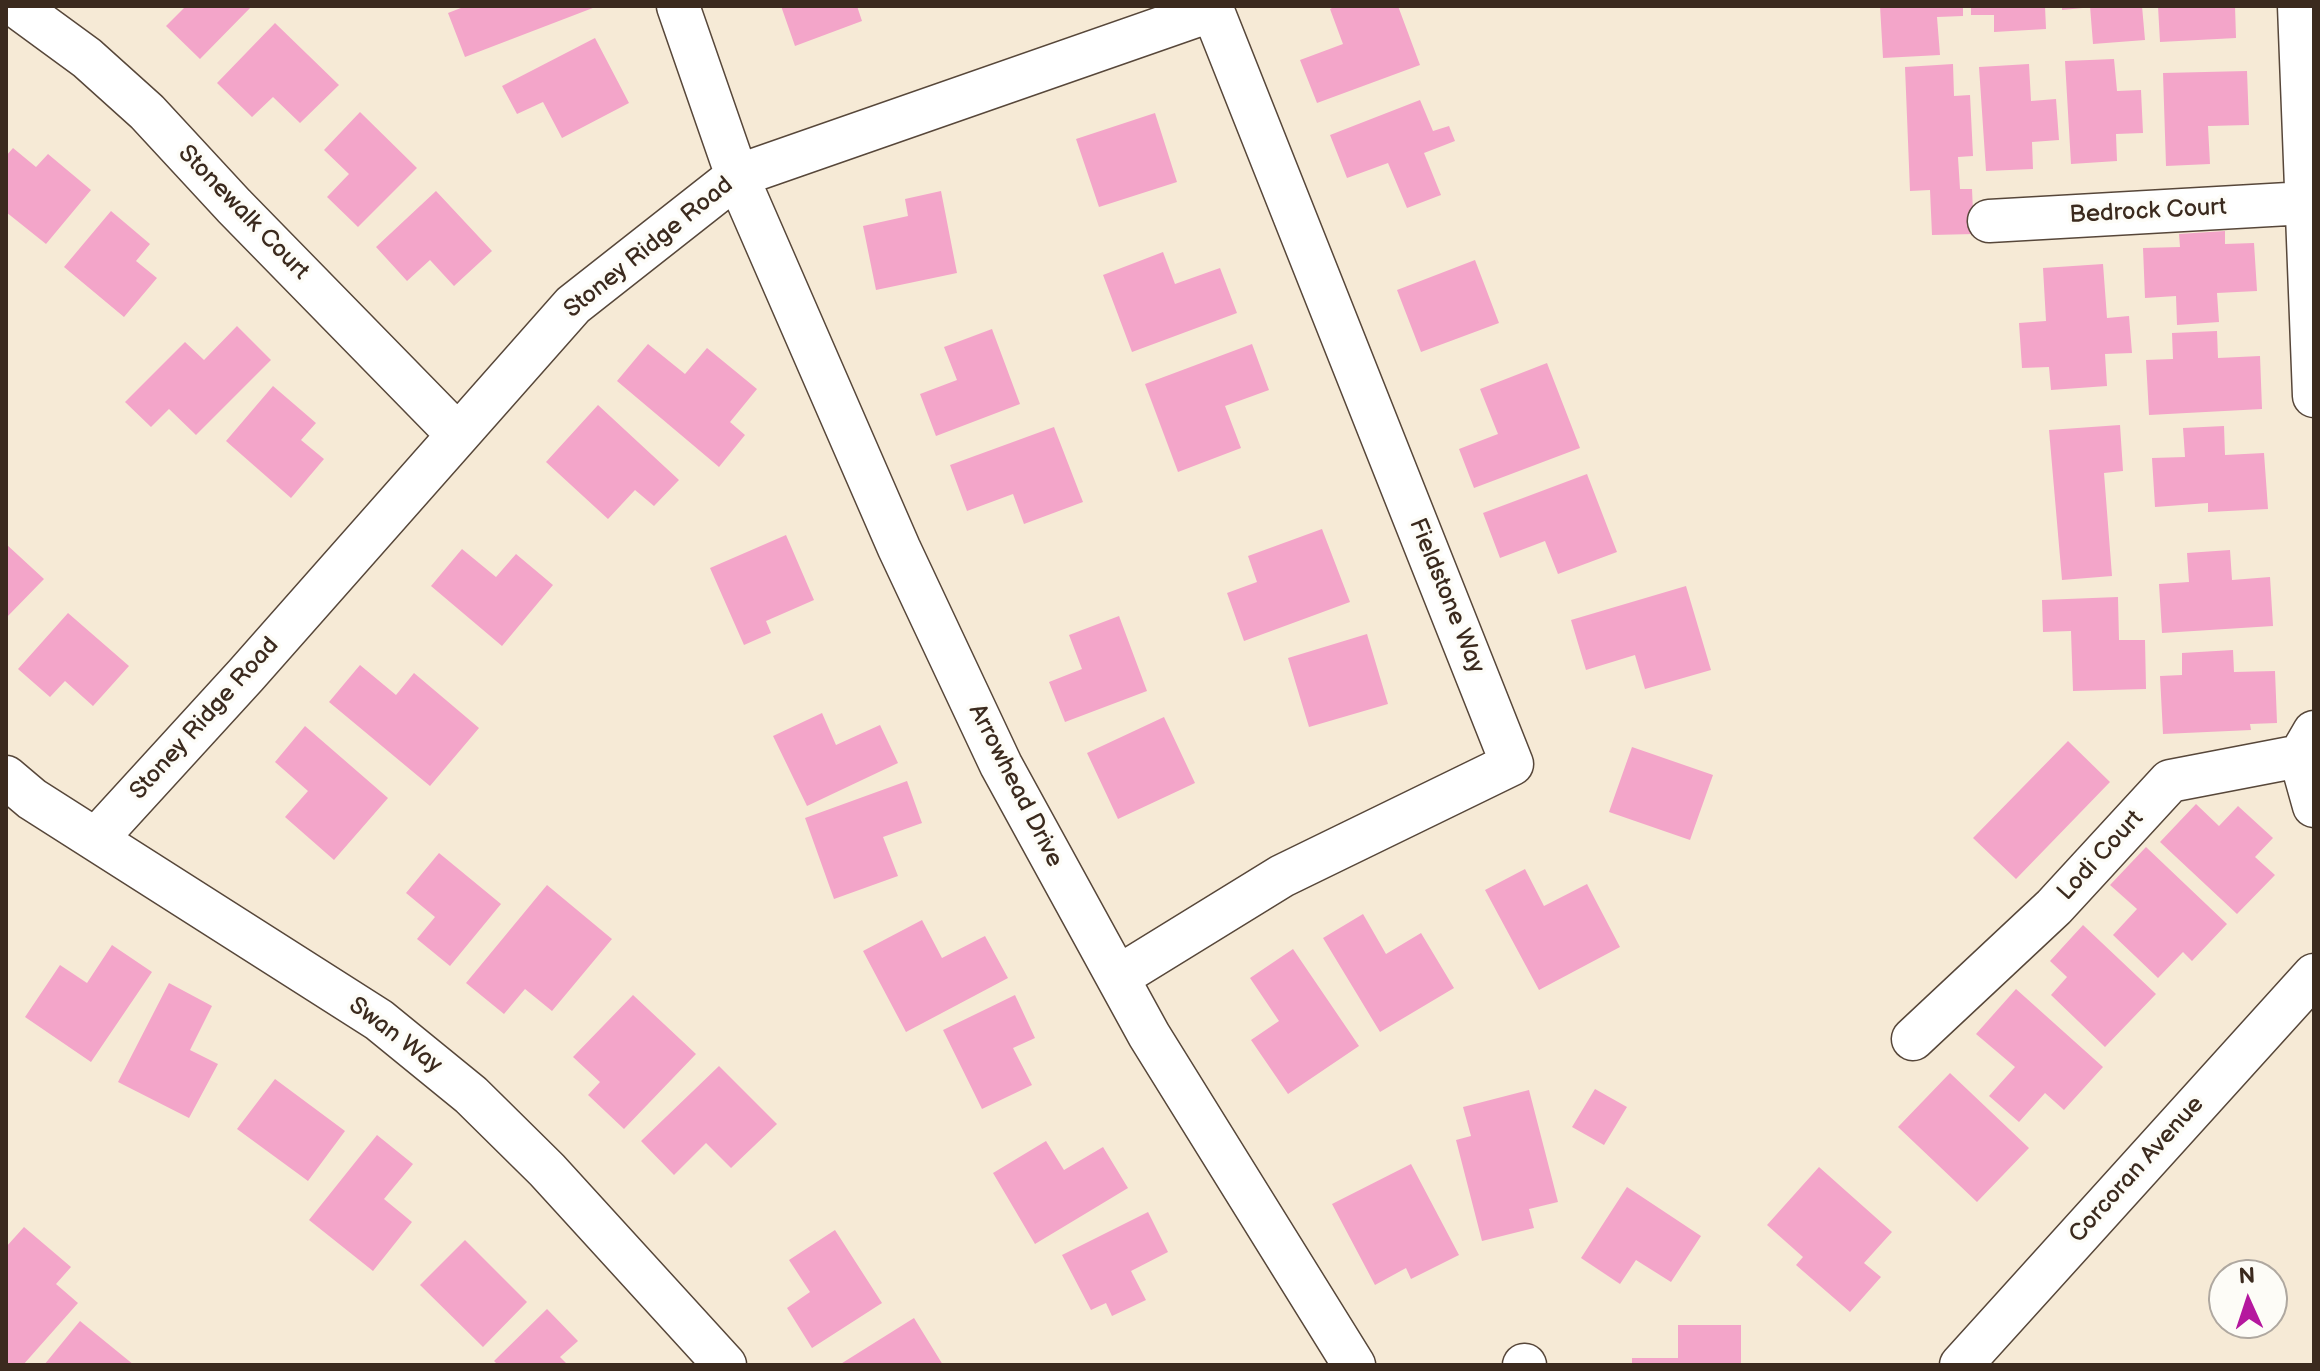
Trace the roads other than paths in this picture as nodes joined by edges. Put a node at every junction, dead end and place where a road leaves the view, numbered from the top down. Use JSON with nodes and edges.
{"nodes":[{"id":1,"x":16,"y":6,"type":"edge"},
{"id":2,"x":678,"y":6,"type":"edge"},
{"id":3,"x":2299,"y":6,"type":"edge"},
{"id":4,"x":1212,"y":8,"type":"edge"},
{"id":5,"x":737,"y":176,"type":"junction"},
{"id":6,"x":2306,"y":203,"type":"junction"},
{"id":7,"x":1989,"y":221,"type":"dead end"},
{"id":8,"x":2314,"y":396,"type":"edge"},
{"id":9,"x":457,"y":434,"type":"junction"},
{"id":10,"x":2307,"y":744,"type":"edge"},
{"id":11,"x":6,"y":777,"type":"edge"},
{"id":12,"x":2314,"y":806,"type":"edge"},
{"id":13,"x":96,"y":839,"type":"junction"},
{"id":14,"x":2314,"y":975,"type":"edge"},
{"id":15,"x":1118,"y":977,"type":"junction"},
{"id":16,"x":1913,"y":1039,"type":"dead end"},
{"id":17,"x":725,"y":1365,"type":"edge"},
{"id":18,"x":1354,"y":1365,"type":"edge"},
{"id":19,"x":1961,"y":1365,"type":"edge"}],
"edges":[{"from":1,"to":9,"type":"street","name":"Stonewalk Court"},
{"from":2,"to":5,"type":"street","name":"Arrowhead Drive"},
{"from":3,"to":6,"type":"street"},
{"from":4,"to":5,"type":"street","name":"Stoney Ridge Road"},
{"from":4,"to":15,"type":"street","name":"Fieldstone Way"},
{"from":5,"to":9,"type":"street","name":"Stoney Ridge Road"},
{"from":5,"to":15,"type":"street","name":"Arrowhead Drive"},
{"from":6,"to":7,"type":"street","name":"Bedrock Court"},
{"from":6,"to":8,"type":"street"},
{"from":9,"to":13,"type":"street","name":"Stoney Ridge Road"},
{"from":10,"to":12,"type":"street"},
{"from":10,"to":16,"type":"street","name":"Lodi Court"},
{"from":11,"to":13,"type":"street","name":"Swan Way"},
{"from":13,"to":17,"type":"street","name":"Swan Way"},
{"from":14,"to":19,"type":"street","name":"Corcoran Avenue"},
{"from":15,"to":18,"type":"street","name":"Arrowhead Drive"}]}
